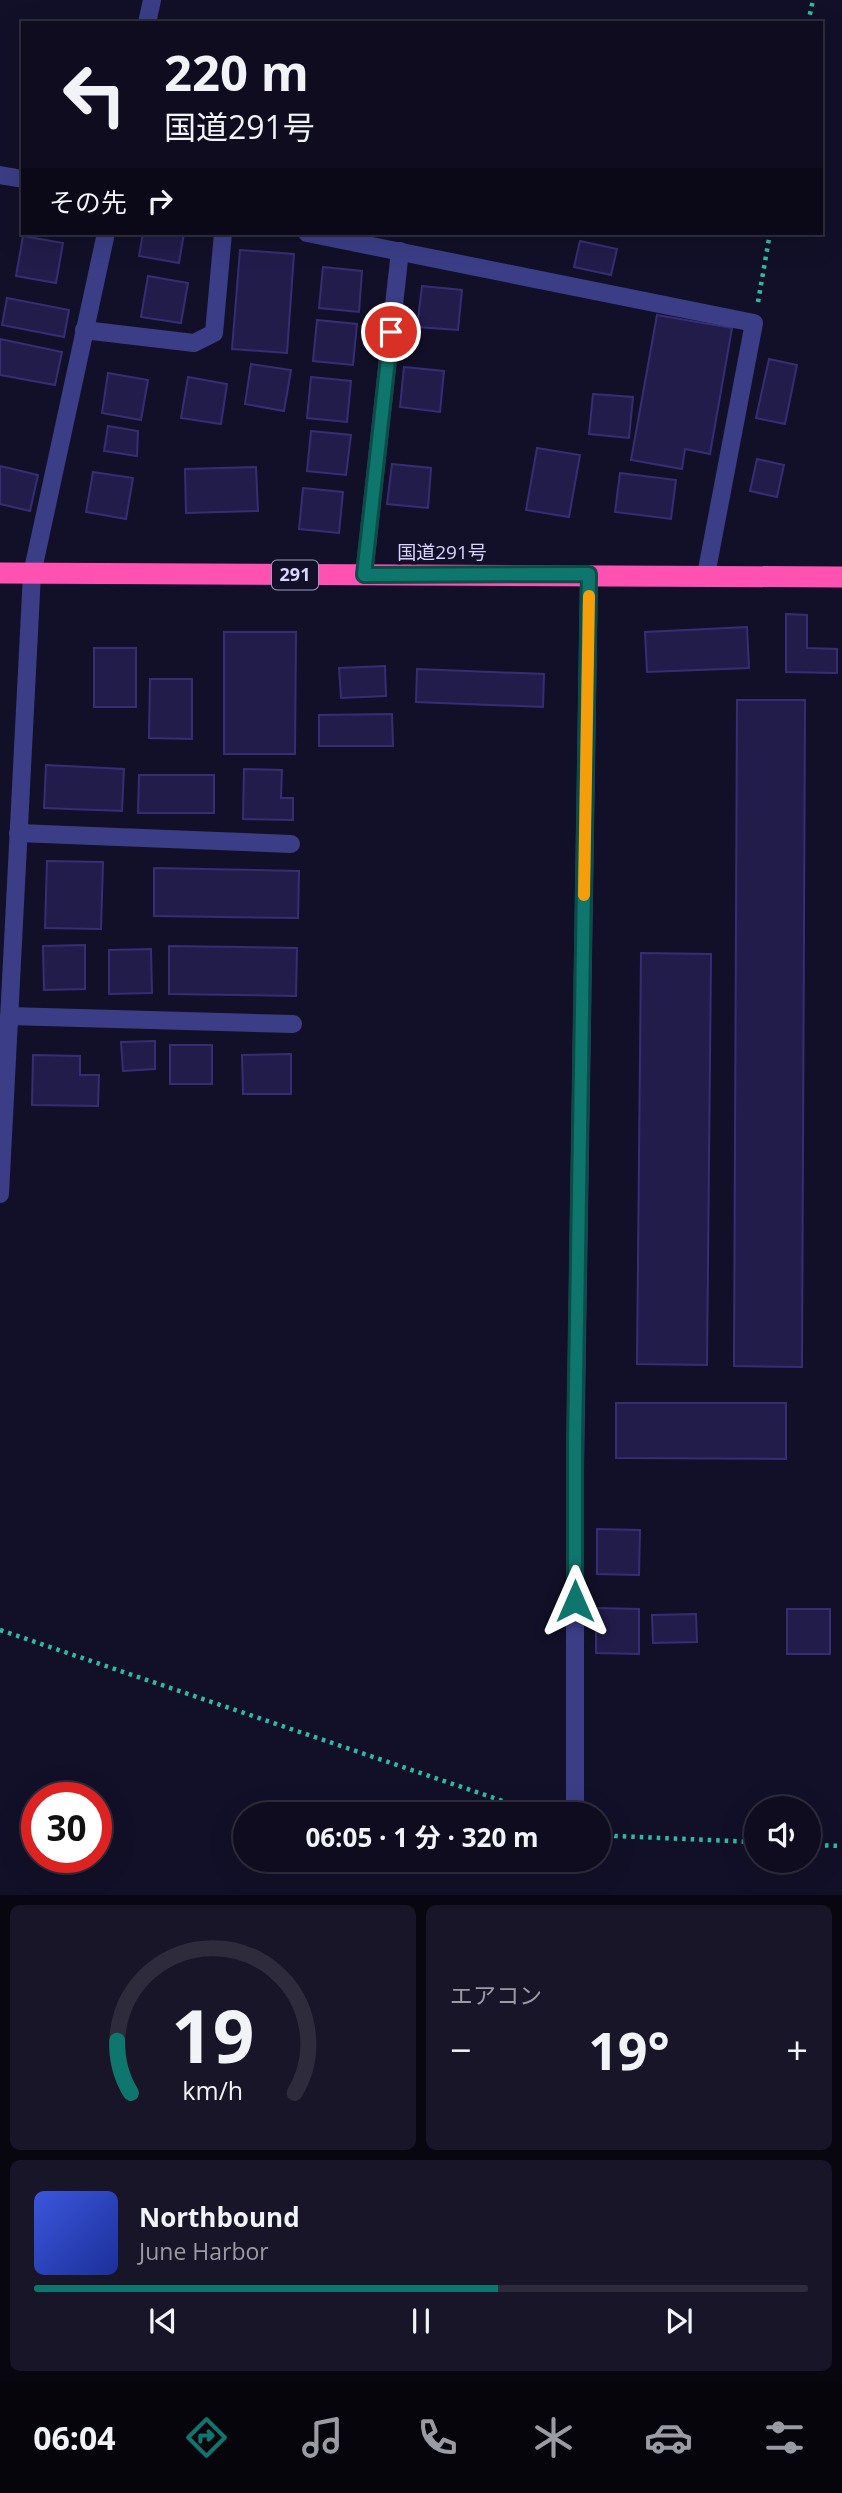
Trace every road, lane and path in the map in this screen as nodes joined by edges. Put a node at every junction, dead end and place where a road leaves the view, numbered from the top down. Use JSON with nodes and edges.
{"nodes":[{"id":1,"x":152,"y":0,"type":"edge"},
{"id":2,"x":813,"y":0,"type":"edge"},
{"id":3,"x":147,"y":21,"type":"edge"},
{"id":4,"x":808,"y":21,"type":"edge"},
{"id":5,"x":0,"y":175,"type":"edge"},
{"id":6,"x":21,"y":179,"type":"edge"},
{"id":7,"x":106,"y":235,"type":"edge"},
{"id":8,"x":223,"y":235,"type":"edge"},
{"id":9,"x":317,"y":235,"type":"edge"},
{"id":10,"x":770,"y":235,"type":"edge"},
{"id":11,"x":400,"y":251,"type":"junction"},
{"id":12,"x":754,"y":323,"type":"junction"},
{"id":13,"x":84,"y":330,"type":"junction"},
{"id":14,"x":0,"y":573,"type":"edge"},
{"id":15,"x":33,"y":574,"type":"junction"},
{"id":16,"x":589,"y":574,"type":"junction"},
{"id":17,"x":364,"y":575,"type":"junction"},
{"id":18,"x":706,"y":575,"type":"junction"},
{"id":19,"x":842,"y":577,"type":"edge"},
{"id":20,"x":18,"y":834,"type":"junction"},
{"id":21,"x":291,"y":844,"type":"dead end"},
{"id":22,"x":9,"y":1016,"type":"junction"},
{"id":23,"x":293,"y":1024,"type":"dead end"},
{"id":24,"x":0,"y":1194,"type":"edge"},
{"id":25,"x":0,"y":1630,"type":"edge"},
{"id":26,"x":506,"y":1802,"type":"edge"},
{"id":27,"x":575,"y":1802,"type":"edge"},
{"id":28,"x":611,"y":1835,"type":"edge"},
{"id":29,"x":744,"y":1841,"type":"edge"},
{"id":30,"x":821,"y":1845,"type":"edge"},
{"id":31,"x":842,"y":1846,"type":"edge"}],
"edges":[{"from":1,"to":3,"type":"street"},
{"from":2,"to":4,"type":"path"},
{"from":5,"to":6,"type":"street"},
{"from":7,"to":13,"type":"street"},
{"from":8,"to":13,"type":"street"},
{"from":9,"to":11,"type":"street"},
{"from":10,"to":12,"type":"path"},
{"from":11,"to":12,"type":"street"},
{"from":11,"to":17,"type":"street"},
{"from":12,"to":18,"type":"street"},
{"from":13,"to":15,"type":"street"},
{"from":14,"to":15,"type":"highway","name":"国道291号","number":"291"},
{"from":15,"to":17,"type":"highway","name":"国道291号","number":"291"},
{"from":15,"to":20,"type":"street"},
{"from":16,"to":17,"type":"highway","name":"国道291号","number":"291"},
{"from":16,"to":18,"type":"highway","name":"国道291号","number":"291"},
{"from":16,"to":27,"type":"street"},
{"from":18,"to":19,"type":"highway","name":"国道291号","number":"291"},
{"from":20,"to":21,"type":"street"},
{"from":20,"to":22,"type":"street"},
{"from":22,"to":23,"type":"street"},
{"from":22,"to":24,"type":"street"},
{"from":25,"to":26,"type":"path"},
{"from":28,"to":29,"type":"path"},
{"from":30,"to":31,"type":"path"}]}
